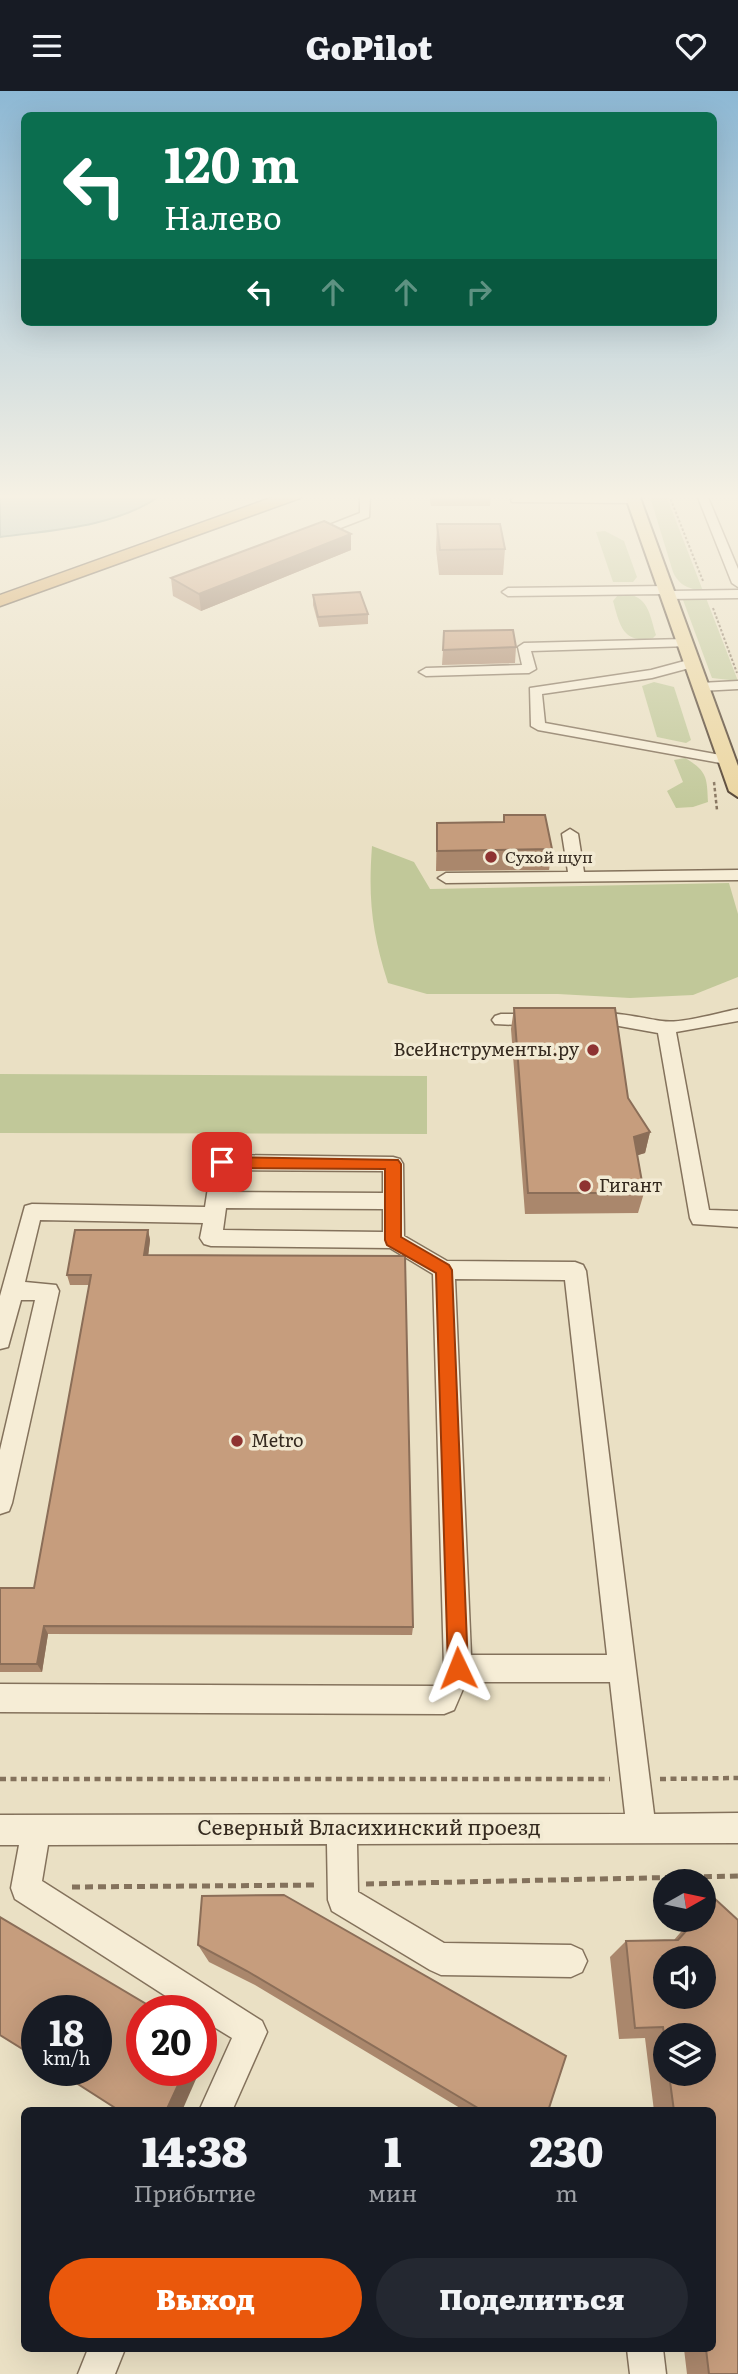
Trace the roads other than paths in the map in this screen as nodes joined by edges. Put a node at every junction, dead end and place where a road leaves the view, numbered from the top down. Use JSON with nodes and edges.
{"nodes":[{"id":1,"x":670,"y":602,"type":"edge"},
{"id":2,"x":685,"y":643,"type":"junction"},
{"id":3,"x":692,"y":663,"type":"junction"},
{"id":4,"x":426,"y":672,"type":"dead end"},
{"id":5,"x":738,"y":685,"type":"edge"},
{"id":6,"x":700,"y":687,"type":"junction"},
{"id":7,"x":726,"y":760,"type":"junction"},
{"id":8,"x":738,"y":791,"type":"edge"},
{"id":9,"x":570,"y":834,"type":"dead end"},
{"id":10,"x":738,"y":875,"type":"edge"},
{"id":11,"x":446,"y":878,"type":"dead end"},
{"id":12,"x":577,"y":878,"type":"junction"},
{"id":13,"x":738,"y":1015,"type":"edge"},
{"id":14,"x":501,"y":1020,"type":"dead end"},
{"id":15,"x":666,"y":1028,"type":"junction"},
{"id":16,"x":393,"y":1201,"type":"junction"},
{"id":17,"x":216,"y":1207,"type":"junction"},
{"id":18,"x":738,"y":1219,"type":"edge"},
{"id":19,"x":393,"y":1240,"type":"junction"},
{"id":20,"x":444,"y":1270,"type":"junction"},
{"id":21,"x":12,"y":1291,"type":"junction"},
{"id":22,"x":0,"y":1340,"type":"edge"},
{"id":23,"x":0,"y":1503,"type":"edge"},
{"id":24,"x":458,"y":1668,"type":"junction"},
{"id":25,"x":622,"y":1669,"type":"junction"},
{"id":26,"x":0,"y":1698,"type":"edge"},
{"id":27,"x":342,"y":1828,"type":"junction"},
{"id":28,"x":641,"y":1828,"type":"junction"},
{"id":29,"x":738,"y":1828,"type":"edge"},
{"id":30,"x":36,"y":1829,"type":"junction"},
{"id":31,"x":0,"y":1830,"type":"edge"},
{"id":32,"x":571,"y":1961,"type":"dead end"},
{"id":33,"x":217,"y":2107,"type":"edge"},
{"id":34,"x":106,"y":2352,"type":"edge"},
{"id":35,"x":645,"y":2352,"type":"edge"},
{"id":36,"x":96,"y":2374,"type":"edge"},
{"id":37,"x":648,"y":2374,"type":"edge"}],
"edges":[{"from":1,"to":2,"type":"main road"},
{"from":2,"to":3,"type":"main road"},
{"from":2,"to":4,"type":"street"},
{"from":3,"to":6,"type":"main road"},
{"from":3,"to":7,"type":"street"},
{"from":5,"to":6,"type":"street"},
{"from":6,"to":7,"type":"main road"},
{"from":7,"to":8,"type":"main road"},
{"from":9,"to":12,"type":"street"},
{"from":10,"to":12,"type":"street"},
{"from":11,"to":12,"type":"street"},
{"from":13,"to":15,"type":"street"},
{"from":14,"to":15,"type":"street"},
{"from":15,"to":18,"type":"street"},
{"from":16,"to":17,"type":"street"},
{"from":16,"to":17,"type":"street"},
{"from":16,"to":19,"type":"street"},
{"from":17,"to":19,"type":"street"},
{"from":17,"to":21,"type":"street"},
{"from":19,"to":20,"type":"street"},
{"from":20,"to":24,"type":"street"},
{"from":20,"to":25,"type":"street"},
{"from":21,"to":22,"type":"street"},
{"from":21,"to":23,"type":"street"},
{"from":24,"to":25,"type":"street"},
{"from":24,"to":26,"type":"street"},
{"from":25,"to":28,"type":"street"},
{"from":27,"to":28,"type":"street","name":"Северный Власихинский проезд"},
{"from":27,"to":30,"type":"street","name":"Северный Власихинский проезд"},
{"from":27,"to":32,"type":"street"},
{"from":28,"to":29,"type":"street","name":"Северный Власихинский проезд"},
{"from":30,"to":31,"type":"street","name":"Северный Власихинский проезд"},
{"from":30,"to":33,"type":"street"},
{"from":34,"to":36,"type":"street"},
{"from":35,"to":37,"type":"street"}]}
